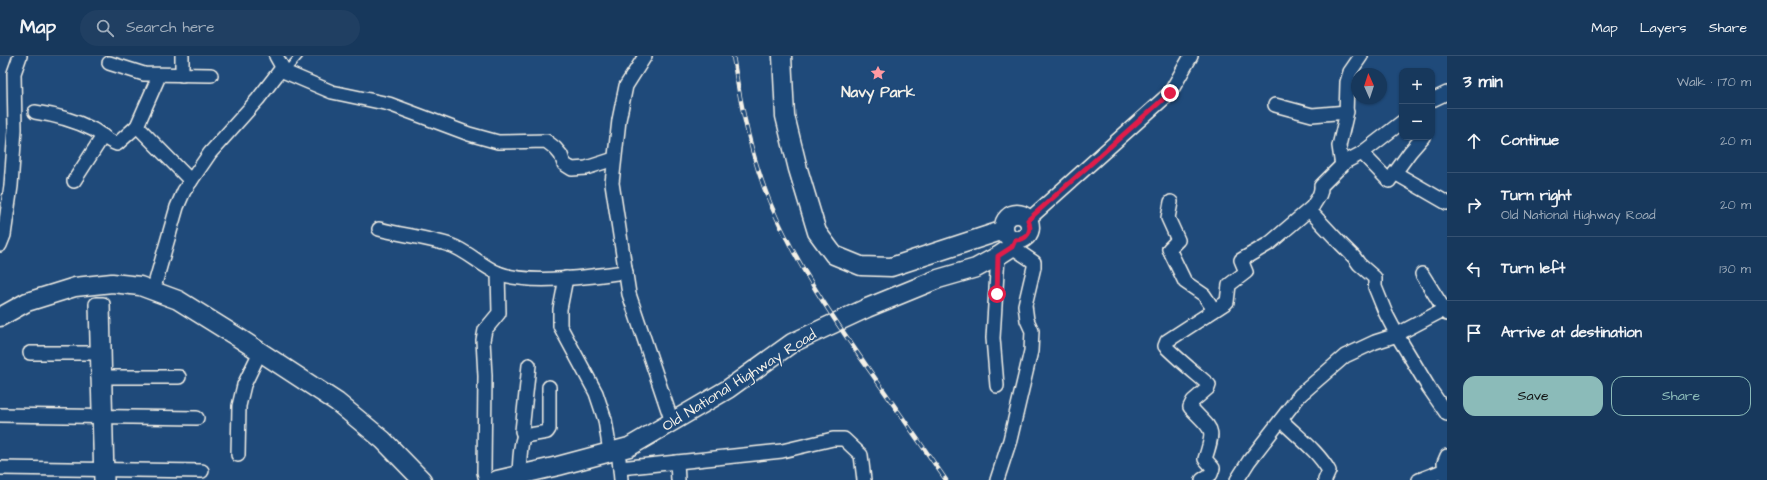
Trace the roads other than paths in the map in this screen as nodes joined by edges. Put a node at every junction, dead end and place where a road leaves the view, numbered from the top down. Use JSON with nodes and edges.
{"nodes":[{"id":1,"x":20,"y":56,"type":"edge"},
{"id":2,"x":182,"y":56,"type":"edge"},
{"id":3,"x":276,"y":56,"type":"edge"},
{"id":4,"x":298,"y":56,"type":"edge"},
{"id":5,"x":645,"y":56,"type":"edge"},
{"id":6,"x":782,"y":56,"type":"edge"},
{"id":7,"x":1191,"y":56,"type":"edge"},
{"id":8,"x":1361,"y":56,"type":"edge"},
{"id":9,"x":109,"y":63,"type":"dead end"},
{"id":10,"x":283,"y":70,"type":"junction"},
{"id":11,"x":182,"y":75,"type":"junction"},
{"id":12,"x":211,"y":75,"type":"dead end"},
{"id":13,"x":159,"y":76,"type":"junction"},
{"id":14,"x":1447,"y":93,"type":"edge"},
{"id":15,"x":1435,"y":99,"type":"edge"},
{"id":16,"x":1275,"y":105,"type":"dead end"},
{"id":17,"x":34,"y":112,"type":"dead end"},
{"id":18,"x":1347,"y":112,"type":"junction"},
{"id":19,"x":1399,"y":124,"type":"edge"},
{"id":20,"x":137,"y":126,"type":"junction"},
{"id":21,"x":103,"y":136,"type":"junction"},
{"id":22,"x":1420,"y":140,"type":"edge"},
{"id":23,"x":1362,"y":153,"type":"junction"},
{"id":24,"x":614,"y":158,"type":"junction"},
{"id":25,"x":1342,"y":166,"type":"junction"},
{"id":26,"x":1395,"y":173,"type":"junction"},
{"id":27,"x":74,"y":181,"type":"dead end"},
{"id":28,"x":191,"y":181,"type":"junction"},
{"id":29,"x":1171,"y":202,"type":"dead end"},
{"id":30,"x":1447,"y":203,"type":"edge"},
{"id":31,"x":1311,"y":208,"type":"junction"},
{"id":32,"x":1028,"y":220,"type":"joint"},
{"id":33,"x":379,"y":229,"type":"dead end"},
{"id":34,"x":1007,"y":243,"type":"junction"},
{"id":35,"x":0,"y":245,"type":"edge"},
{"id":36,"x":626,"y":272,"type":"junction"},
{"id":37,"x":498,"y":273,"type":"junction"},
{"id":38,"x":1422,"y":274,"type":"dead end"},
{"id":39,"x":566,"y":278,"type":"junction"},
{"id":40,"x":153,"y":291,"type":"junction"},
{"id":41,"x":1214,"y":310,"type":"junction"},
{"id":42,"x":1446,"y":311,"type":"edge"},
{"id":43,"x":0,"y":317,"type":"edge"},
{"id":44,"x":1397,"y":335,"type":"junction"},
{"id":45,"x":260,"y":352,"type":"junction"},
{"id":46,"x":30,"y":353,"type":"dead end"},
{"id":47,"x":97,"y":353,"type":"junction"},
{"id":48,"x":529,"y":365,"type":"dead end"},
{"id":49,"x":102,"y":377,"type":"junction"},
{"id":50,"x":179,"y":377,"type":"dead end"},
{"id":51,"x":997,"y":386,"type":"dead end"},
{"id":52,"x":549,"y":387,"type":"dead end"},
{"id":53,"x":1447,"y":414,"type":"edge"},
{"id":54,"x":0,"y":415,"type":"edge"},
{"id":55,"x":103,"y":417,"type":"junction"},
{"id":56,"x":197,"y":418,"type":"dead end"},
{"id":57,"x":1281,"y":420,"type":"junction"},
{"id":58,"x":672,"y":422,"type":"junction"},
{"id":59,"x":524,"y":436,"type":"junction"},
{"id":60,"x":614,"y":451,"type":"junction"},
{"id":61,"x":238,"y":455,"type":"dead end"},
{"id":62,"x":1447,"y":456,"type":"edge"},
{"id":63,"x":677,"y":462,"type":"junction"},
{"id":64,"x":0,"y":468,"type":"edge"},
{"id":65,"x":202,"y":471,"type":"dead end"},
{"id":66,"x":620,"y":474,"type":"edge"},
{"id":67,"x":104,"y":475,"type":"edge"},
{"id":68,"x":1446,"y":475,"type":"edge"},
{"id":69,"x":519,"y":477,"type":"edge"},
{"id":70,"x":416,"y":478,"type":"edge"},
{"id":71,"x":486,"y":480,"type":"edge"},
{"id":72,"x":497,"y":480,"type":"edge"},
{"id":73,"x":678,"y":480,"type":"edge"},
{"id":74,"x":864,"y":480,"type":"edge"},
{"id":75,"x":997,"y":480,"type":"edge"},
{"id":76,"x":1202,"y":480,"type":"edge"},
{"id":77,"x":1237,"y":480,"type":"edge"},
{"id":78,"x":1325,"y":480,"type":"edge"},
{"id":79,"x":1419,"y":480,"type":"edge"}],
"edges":[{"from":1,"to":35,"type":"street"},
{"from":2,"to":11,"type":"street"},
{"from":3,"to":10,"type":"street"},
{"from":4,"to":10,"type":"lane"},
{"from":5,"to":24,"type":"street"},
{"from":6,"to":34,"type":"main road"},
{"from":7,"to":32,"type":"street"},
{"from":8,"to":18,"type":"street"},
{"from":9,"to":13,"type":"street"},
{"from":10,"to":24,"type":"street"},
{"from":10,"to":28,"type":"street"},
{"from":11,"to":12,"type":"street"},
{"from":11,"to":13,"type":"street"},
{"from":13,"to":20,"type":"street"},
{"from":14,"to":15,"type":"street"},
{"from":16,"to":18,"type":"street"},
{"from":17,"to":21,"type":"street"},
{"from":18,"to":25,"type":"street"},
{"from":19,"to":23,"type":"street"},
{"from":20,"to":21,"type":"street"},
{"from":20,"to":28,"type":"street"},
{"from":21,"to":27,"type":"street"},
{"from":22,"to":26,"type":"street"},
{"from":23,"to":25,"type":"street"},
{"from":23,"to":26,"type":"street"},
{"from":24,"to":36,"type":"street"},
{"from":25,"to":31,"type":"street"},
{"from":26,"to":30,"type":"street"},
{"from":28,"to":40,"type":"street"},
{"from":29,"to":41,"type":"street"},
{"from":31,"to":41,"type":"street"},
{"from":31,"to":44,"type":"street"},
{"from":32,"to":34,"type":"main road"},
{"from":33,"to":37,"type":"street"},
{"from":34,"to":51,"type":"street"},
{"from":34,"to":58,"type":"main road","name":"Old National Highway Road"},
{"from":34,"to":75,"type":"street"},
{"from":36,"to":39,"type":"street"},
{"from":36,"to":58,"type":"street"},
{"from":37,"to":39,"type":"street"},
{"from":37,"to":71,"type":"street"},
{"from":38,"to":42,"type":"street"},
{"from":39,"to":60,"type":"street"},
{"from":40,"to":43,"type":"main road"},
{"from":40,"to":45,"type":"main road"},
{"from":41,"to":76,"type":"street"},
{"from":42,"to":44,"type":"street"},
{"from":44,"to":53,"type":"street"},
{"from":44,"to":57,"type":"street"},
{"from":45,"to":61,"type":"street"},
{"from":45,"to":70,"type":"main road"},
{"from":46,"to":47,"type":"street"},
{"from":47,"to":49,"type":"street"},
{"from":47,"to":49,"type":"street"},
{"from":48,"to":59,"type":"street"},
{"from":49,"to":50,"type":"street"},
{"from":49,"to":55,"type":"street"},
{"from":52,"to":59,"type":"street"},
{"from":54,"to":55,"type":"street"},
{"from":55,"to":56,"type":"street"},
{"from":55,"to":67,"type":"street"},
{"from":57,"to":77,"type":"street"},
{"from":57,"to":78,"type":"street"},
{"from":58,"to":60,"type":"main road","name":"Old National Highway Road"},
{"from":59,"to":69,"type":"street"},
{"from":60,"to":66,"type":"street"},
{"from":60,"to":69,"type":"main road","name":"Old National Highway Road"},
{"from":62,"to":68,"type":"street"},
{"from":63,"to":66,"type":"street"},
{"from":63,"to":73,"type":"street"},
{"from":63,"to":74,"type":"street"},
{"from":64,"to":67,"type":"street"},
{"from":65,"to":67,"type":"street"},
{"from":68,"to":79,"type":"street"},
{"from":69,"to":72,"type":"main road","name":"Old National Highway Road"}]}
